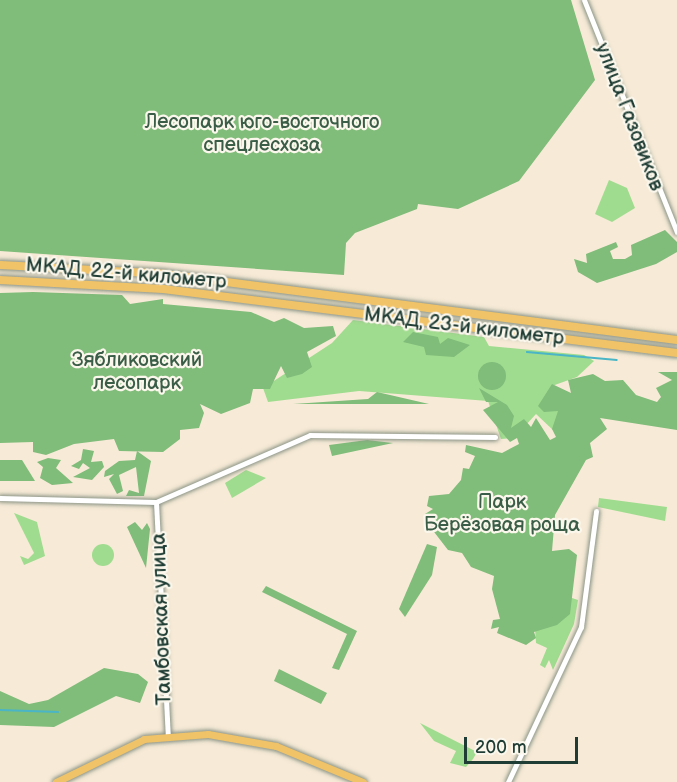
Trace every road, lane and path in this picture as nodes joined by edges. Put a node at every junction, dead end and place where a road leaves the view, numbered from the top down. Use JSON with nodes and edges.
{"nodes":[{"id":1,"x":584,"y":0,"type":"edge"},
{"id":2,"x":677,"y":232,"type":"edge"},
{"id":3,"x":0,"y":265,"type":"edge"},
{"id":4,"x":0,"y":280,"type":"edge"},
{"id":5,"x":252,"y":284,"type":"joint"},
{"id":6,"x":250,"y":299,"type":"joint"},
{"id":7,"x":677,"y":340,"type":"edge"},
{"id":8,"x":677,"y":353,"type":"edge"},
{"id":9,"x":495,"y":437,"type":"dead end"},
{"id":10,"x":0,"y":498,"type":"edge"},
{"id":11,"x":156,"y":502,"type":"junction"},
{"id":12,"x":596,"y":511,"type":"dead end"},
{"id":13,"x":168,"y":736,"type":"junction"},
{"id":14,"x":56,"y":782,"type":"edge"},
{"id":15,"x":363,"y":782,"type":"edge"},
{"id":16,"x":508,"y":782,"type":"edge"}],
"edges":[{"from":1,"to":2,"type":"street","name":"улица Газовиков"},
{"from":3,"to":5,"type":"highway","name":"МКАД, 22-й километр"},
{"from":4,"to":6,"type":"highway","name":"МКАД, 22-й километр"},
{"from":5,"to":7,"type":"highway","name":"МКАД, 23-й километр"},
{"from":6,"to":8,"type":"highway","name":"МКАД, 23-й километр"},
{"from":9,"to":11,"type":"street"},
{"from":10,"to":11,"type":"street"},
{"from":11,"to":13,"type":"street","name":"Тамбовская улица"},
{"from":12,"to":16,"type":"street"},
{"from":13,"to":14,"type":"main road"},
{"from":13,"to":15,"type":"main road"}]}
